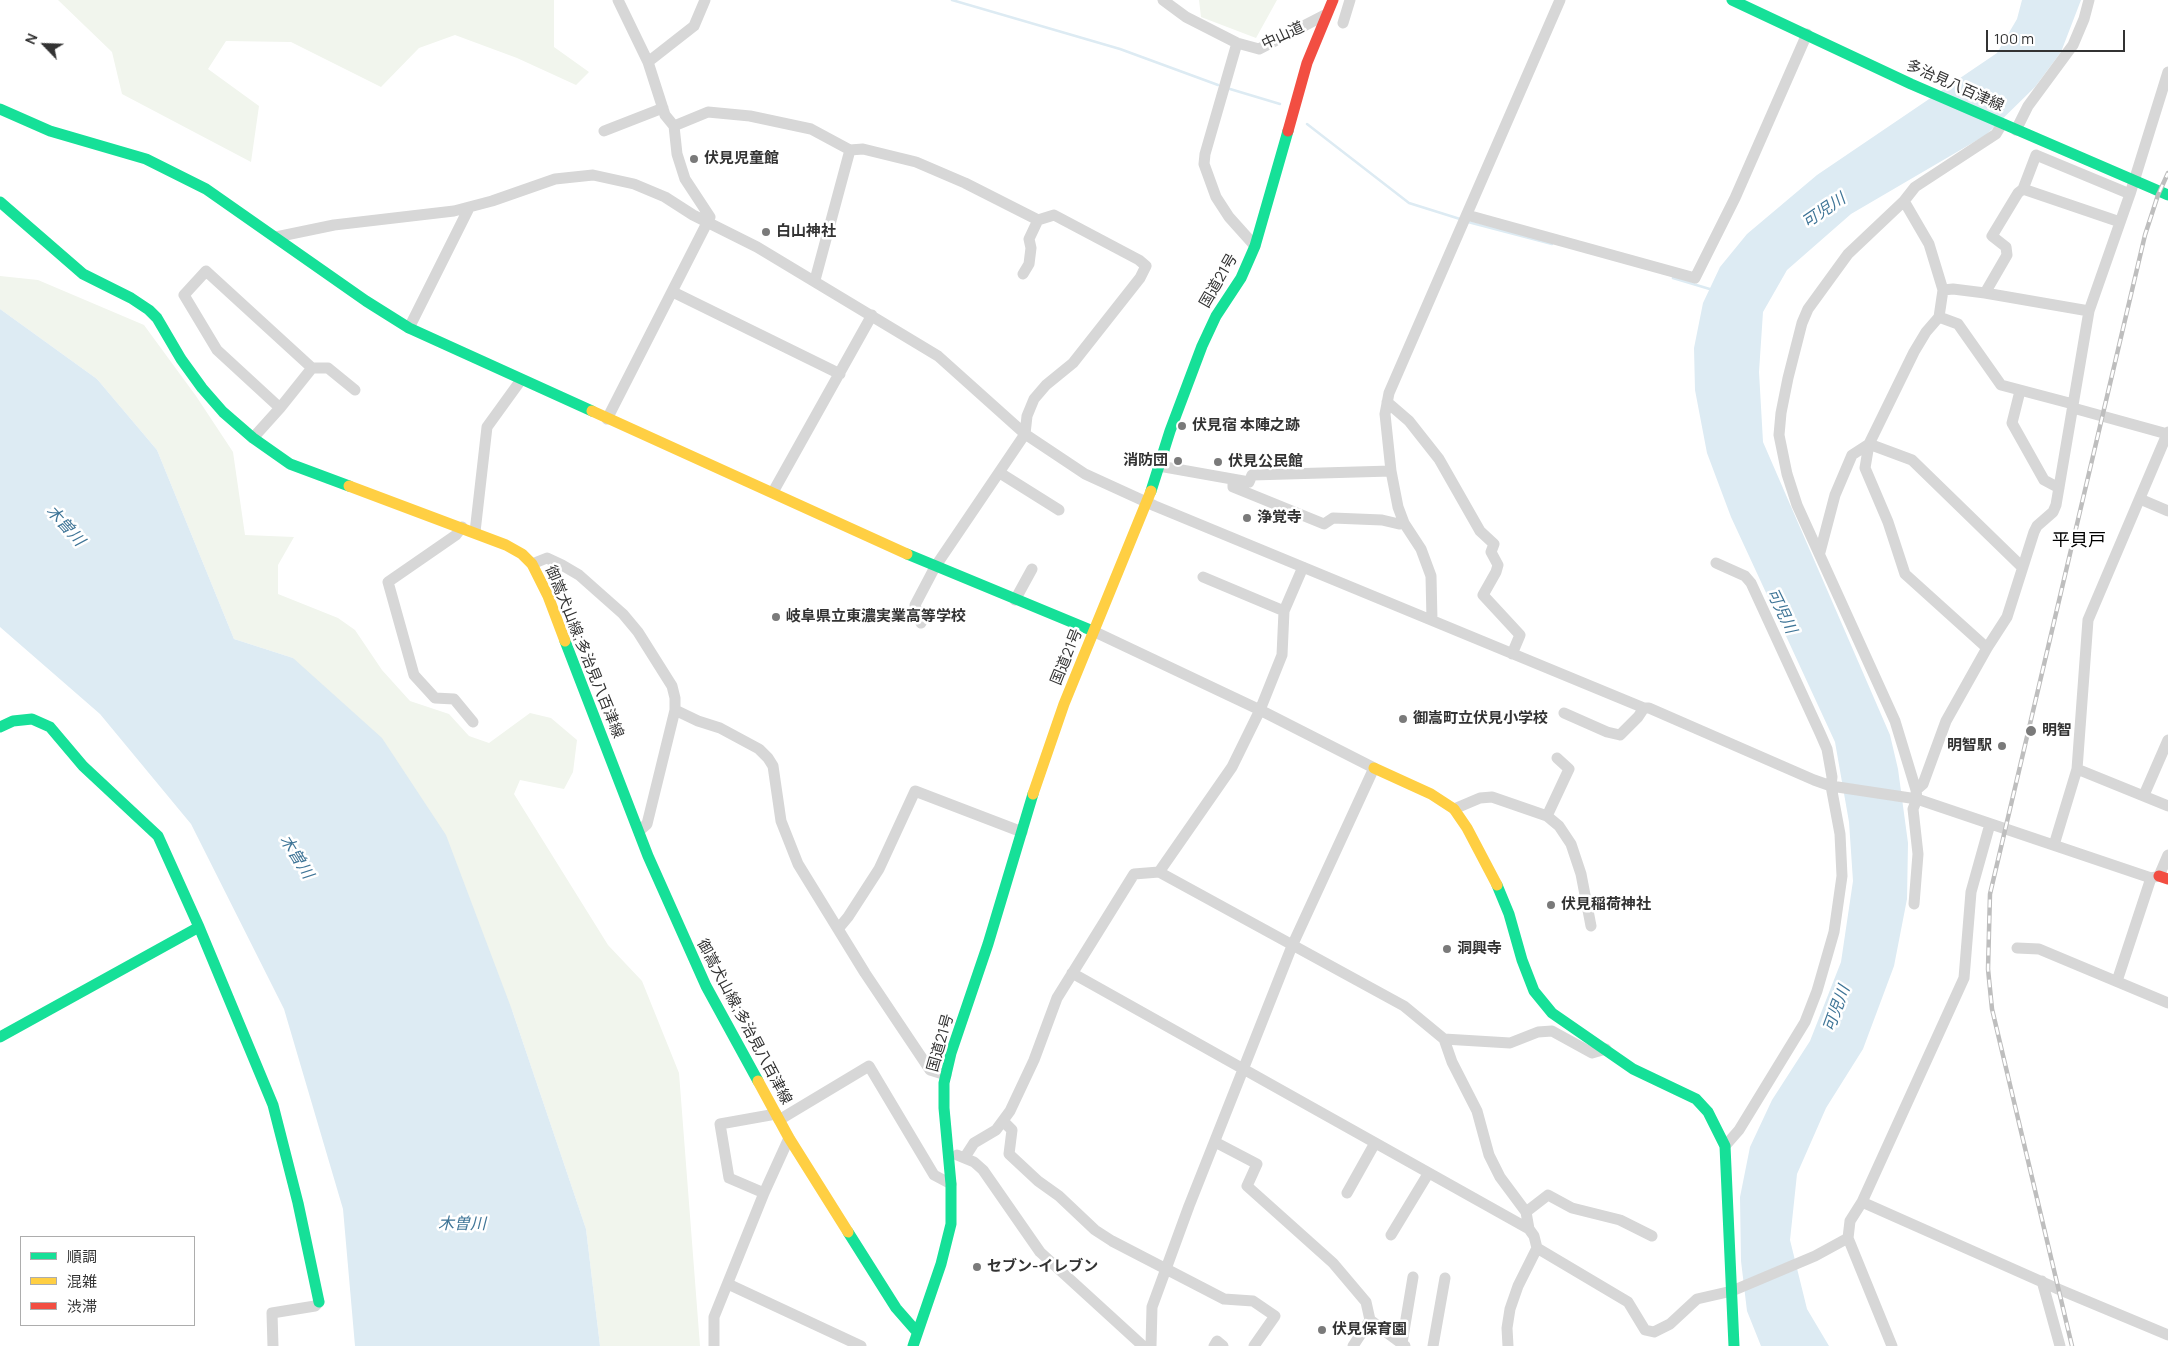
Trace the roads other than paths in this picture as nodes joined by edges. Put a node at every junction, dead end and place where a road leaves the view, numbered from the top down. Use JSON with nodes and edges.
{"nodes":[{"id":1,"x":618,"y":0,"type":"edge"},
{"id":2,"x":705,"y":0,"type":"edge"},
{"id":3,"x":1164,"y":0,"type":"edge"},
{"id":4,"x":1333,"y":0,"type":"edge"},
{"id":5,"x":1350,"y":0,"type":"edge"},
{"id":6,"x":1560,"y":0,"type":"edge"},
{"id":7,"x":1732,"y":0,"type":"edge"},
{"id":8,"x":2089,"y":0,"type":"edge"},
{"id":9,"x":1327,"y":14,"type":"junction"},
{"id":10,"x":1343,"y":23,"type":"dead end"},
{"id":11,"x":1808,"y":34,"type":"junction"},
{"id":12,"x":1237,"y":43,"type":"junction"},
{"id":13,"x":648,"y":62,"type":"junction"},
{"id":14,"x":2168,"y":72,"type":"edge"},
{"id":15,"x":663,"y":108,"type":"junction"},
{"id":16,"x":0,"y":109,"type":"edge"},
{"id":17,"x":2002,"y":124,"type":"junction"},
{"id":18,"x":674,"y":126,"type":"junction"},
{"id":19,"x":2016,"y":130,"type":"junction"},
{"id":20,"x":604,"y":131,"type":"dead end"},
{"id":21,"x":850,"y":150,"type":"junction"},
{"id":22,"x":2134,"y":180,"type":"junction"},
{"id":23,"x":2023,"y":189,"type":"junction"},
{"id":24,"x":2130,"y":194,"type":"junction"},
{"id":25,"x":2168,"y":195,"type":"edge"},
{"id":26,"x":1904,"y":201,"type":"junction"},
{"id":27,"x":0,"y":202,"type":"edge"},
{"id":28,"x":469,"y":208,"type":"junction"},
{"id":29,"x":1467,"y":215,"type":"junction"},
{"id":30,"x":1038,"y":220,"type":"junction"},
{"id":31,"x":2120,"y":222,"type":"junction"},
{"id":32,"x":708,"y":223,"type":"junction"},
{"id":33,"x":276,"y":237,"type":"junction"},
{"id":34,"x":1255,"y":246,"type":"junction"},
{"id":35,"x":1023,"y":274,"type":"dead end"},
{"id":36,"x":815,"y":280,"type":"junction"},
{"id":37,"x":1943,"y":290,"type":"junction"},
{"id":38,"x":673,"y":292,"type":"junction"},
{"id":39,"x":1985,"y":294,"type":"junction"},
{"id":40,"x":2089,"y":311,"type":"junction"},
{"id":41,"x":872,"y":315,"type":"junction"},
{"id":42,"x":1939,"y":317,"type":"junction"},
{"id":43,"x":409,"y":328,"type":"junction"},
{"id":44,"x":312,"y":368,"type":"junction"},
{"id":45,"x":840,"y":374,"type":"junction"},
{"id":46,"x":521,"y":380,"type":"junction"},
{"id":47,"x":355,"y":390,"type":"dead end"},
{"id":48,"x":2020,"y":391,"type":"junction"},
{"id":49,"x":1387,"y":402,"type":"junction"},
{"id":50,"x":2073,"y":406,"type":"junction"},
{"id":51,"x":280,"y":408,"type":"junction"},
{"id":52,"x":607,"y":419,"type":"junction"},
{"id":53,"x":2168,"y":433,"type":"edge"},
{"id":54,"x":1025,"y":434,"type":"junction"},
{"id":55,"x":254,"y":438,"type":"junction"},
{"id":56,"x":1869,"y":444,"type":"junction"},
{"id":57,"x":1159,"y":466,"type":"junction"},
{"id":58,"x":1391,"y":471,"type":"junction"},
{"id":59,"x":1000,"y":473,"type":"junction"},
{"id":60,"x":1233,"y":480,"type":"junction"},
{"id":61,"x":2059,"y":488,"type":"junction"},
{"id":62,"x":773,"y":492,"type":"junction"},
{"id":63,"x":2140,"y":499,"type":"junction"},
{"id":64,"x":1147,"y":503,"type":"junction"},
{"id":65,"x":1059,"y":510,"type":"dead end"},
{"id":66,"x":2168,"y":511,"type":"edge"},
{"id":67,"x":1404,"y":523,"type":"junction"},
{"id":68,"x":462,"y":527,"type":"junction"},
{"id":69,"x":476,"y":532,"type":"junction"},
{"id":70,"x":1820,"y":552,"type":"junction"},
{"id":71,"x":1716,"y":563,"type":"dead end"},
{"id":72,"x":532,"y":564,"type":"junction"},
{"id":73,"x":935,"y":567,"type":"junction"},
{"id":74,"x":1303,"y":567,"type":"junction"},
{"id":75,"x":2022,"y":567,"type":"junction"},
{"id":76,"x":1032,"y":569,"type":"dead end"},
{"id":77,"x":1203,"y":577,"type":"dead end"},
{"id":78,"x":1015,"y":600,"type":"junction"},
{"id":79,"x":1284,"y":611,"type":"junction"},
{"id":80,"x":1432,"y":620,"type":"junction"},
{"id":81,"x":921,"y":623,"type":"dead end"},
{"id":82,"x":1093,"y":632,"type":"junction"},
{"id":83,"x":1987,"y":648,"type":"junction"},
{"id":84,"x":1512,"y":654,"type":"junction"},
{"id":85,"x":1644,"y":708,"type":"junction"},
{"id":86,"x":675,"y":710,"type":"junction"},
{"id":87,"x":1260,"y":710,"type":"junction"},
{"id":88,"x":1564,"y":713,"type":"dead end"},
{"id":89,"x":473,"y":722,"type":"dead end"},
{"id":90,"x":0,"y":727,"type":"edge"},
{"id":91,"x":2168,"y":740,"type":"edge"},
{"id":92,"x":1557,"y":758,"type":"dead end"},
{"id":93,"x":1374,"y":768,"type":"junction"},
{"id":94,"x":2077,"y":769,"type":"junction"},
{"id":95,"x":1831,"y":786,"type":"junction"},
{"id":96,"x":1916,"y":794,"type":"junction"},
{"id":97,"x":2144,"y":796,"type":"junction"},
{"id":98,"x":2168,"y":806,"type":"edge"},
{"id":99,"x":1454,"y":809,"type":"junction"},
{"id":100,"x":1547,"y":816,"type":"junction"},
{"id":101,"x":1990,"y":824,"type":"junction"},
{"id":102,"x":639,"y":831,"type":"junction"},
{"id":103,"x":1022,"y":832,"type":"junction"},
{"id":104,"x":2054,"y":845,"type":"junction"},
{"id":105,"x":2168,"y":855,"type":"edge"},
{"id":106,"x":1160,"y":872,"type":"junction"},
{"id":107,"x":2159,"y":878,"type":"edge"},
{"id":108,"x":1914,"y":904,"type":"dead end"},
{"id":109,"x":1591,"y":926,"type":"dead end"},
{"id":110,"x":199,"y":927,"type":"junction"},
{"id":111,"x":838,"y":929,"type":"junction"},
{"id":112,"x":1292,"y":946,"type":"junction"},
{"id":113,"x":2016,"y":948,"type":"dead end"},
{"id":114,"x":1072,"y":973,"type":"junction"},
{"id":115,"x":2118,"y":982,"type":"junction"},
{"id":116,"x":2168,"y":1003,"type":"edge"},
{"id":117,"x":0,"y":1037,"type":"edge"},
{"id":118,"x":1444,"y":1039,"type":"junction"},
{"id":119,"x":1606,"y":1049,"type":"junction"},
{"id":120,"x":1243,"y":1069,"type":"junction"},
{"id":121,"x":946,"y":1075,"type":"junction"},
{"id":122,"x":778,"y":1117,"type":"junction"},
{"id":123,"x":1002,"y":1121,"type":"junction"},
{"id":124,"x":789,"y":1138,"type":"junction"},
{"id":125,"x":1215,"y":1142,"type":"junction"},
{"id":126,"x":1375,"y":1143,"type":"junction"},
{"id":127,"x":1724,"y":1146,"type":"junction"},
{"id":128,"x":948,"y":1152,"type":"junction"},
{"id":129,"x":964,"y":1157,"type":"junction"},
{"id":130,"x":1428,"y":1174,"type":"junction"},
{"id":131,"x":952,"y":1184,"type":"junction"},
{"id":132,"x":1347,"y":1192,"type":"dead end"},
{"id":133,"x":764,"y":1193,"type":"junction"},
{"id":134,"x":1862,"y":1202,"type":"junction"},
{"id":135,"x":1526,"y":1212,"type":"junction"},
{"id":136,"x":1529,"y":1229,"type":"junction"},
{"id":137,"x":1391,"y":1235,"type":"dead end"},
{"id":138,"x":1652,"y":1236,"type":"dead end"},
{"id":139,"x":1848,"y":1238,"type":"junction"},
{"id":140,"x":1537,"y":1248,"type":"junction"},
{"id":141,"x":1166,"y":1268,"type":"junction"},
{"id":142,"x":1413,"y":1277,"type":"dead end"},
{"id":143,"x":1445,"y":1278,"type":"dead end"},
{"id":144,"x":2042,"y":1281,"type":"junction"},
{"id":145,"x":728,"y":1284,"type":"junction"},
{"id":146,"x":1732,"y":1291,"type":"junction"},
{"id":147,"x":319,"y":1302,"type":"joint"},
{"id":148,"x":1370,"y":1320,"type":"junction"},
{"id":149,"x":917,"y":1332,"type":"junction"},
{"id":150,"x":2168,"y":1335,"type":"edge"},
{"id":151,"x":1403,"y":1345,"type":"edge"},
{"id":152,"x":273,"y":1346,"type":"edge"},
{"id":153,"x":714,"y":1346,"type":"edge"},
{"id":154,"x":861,"y":1346,"type":"edge"},
{"id":155,"x":913,"y":1346,"type":"edge"},
{"id":156,"x":1143,"y":1346,"type":"edge"},
{"id":157,"x":1151,"y":1346,"type":"edge"},
{"id":158,"x":1214,"y":1346,"type":"edge"},
{"id":159,"x":1223,"y":1346,"type":"edge"},
{"id":160,"x":1254,"y":1346,"type":"edge"},
{"id":161,"x":1354,"y":1346,"type":"edge"},
{"id":162,"x":1433,"y":1346,"type":"edge"},
{"id":163,"x":1508,"y":1346,"type":"edge"},
{"id":164,"x":1734,"y":1346,"type":"edge"},
{"id":165,"x":1892,"y":1346,"type":"edge"},
{"id":166,"x":2060,"y":1346,"type":"edge"}],
"edges":[{"from":1,"to":13,"type":"street"},
{"from":2,"to":13,"type":"street"},
{"from":3,"to":12,"type":"street","name":"中山道"},
{"from":4,"to":9,"type":"main road","name":"国道21号"},
{"from":5,"to":10,"type":"street"},
{"from":6,"to":29,"type":"street"},
{"from":7,"to":11,"type":"main road","name":"多治見八百津線"},
{"from":8,"to":19,"type":"street"},
{"from":9,"to":12,"type":"street","name":"中山道"},
{"from":9,"to":34,"type":"main road","name":"国道21号"},
{"from":11,"to":17,"type":"main road","name":"多治見八百津線"},
{"from":11,"to":29,"type":"street"},
{"from":12,"to":34,"type":"street"},
{"from":13,"to":15,"type":"street"},
{"from":14,"to":22,"type":"street"},
{"from":15,"to":18,"type":"street"},
{"from":15,"to":20,"type":"street"},
{"from":16,"to":33,"type":"main road"},
{"from":17,"to":19,"type":"main road","name":"多治見八百津線"},
{"from":17,"to":26,"type":"street"},
{"from":18,"to":21,"type":"street"},
{"from":18,"to":32,"type":"street"},
{"from":19,"to":22,"type":"main road","name":"多治見八百津線"},
{"from":21,"to":30,"type":"street"},
{"from":21,"to":36,"type":"street"},
{"from":22,"to":24,"type":"street"},
{"from":22,"to":25,"type":"main road","name":"多治見八百津線"},
{"from":23,"to":24,"type":"street"},
{"from":23,"to":31,"type":"street"},
{"from":23,"to":39,"type":"street"},
{"from":24,"to":31,"type":"street"},
{"from":26,"to":37,"type":"street"},
{"from":26,"to":70,"type":"street"},
{"from":27,"to":55,"type":"main road","name":"御嵩犬山線;多治見八百津線"},
{"from":28,"to":32,"type":"street"},
{"from":28,"to":33,"type":"street"},
{"from":28,"to":43,"type":"street"},
{"from":29,"to":49,"type":"street"},
{"from":30,"to":35,"type":"street"},
{"from":30,"to":54,"type":"street"},
{"from":31,"to":40,"type":"street"},
{"from":32,"to":36,"type":"street"},
{"from":32,"to":38,"type":"street"},
{"from":33,"to":43,"type":"main road"},
{"from":34,"to":57,"type":"main road","name":"国道21号"},
{"from":36,"to":41,"type":"street"},
{"from":37,"to":39,"type":"street"},
{"from":37,"to":42,"type":"street"},
{"from":38,"to":45,"type":"street"},
{"from":38,"to":52,"type":"street"},
{"from":39,"to":40,"type":"street"},
{"from":40,"to":50,"type":"street"},
{"from":41,"to":45,"type":"street"},
{"from":41,"to":54,"type":"street"},
{"from":42,"to":48,"type":"street"},
{"from":42,"to":56,"type":"street"},
{"from":43,"to":46,"type":"main road"},
{"from":44,"to":47,"type":"street"},
{"from":44,"to":51,"type":"street"},
{"from":44,"to":51,"type":"street"},
{"from":45,"to":62,"type":"street"},
{"from":46,"to":52,"type":"main road"},
{"from":46,"to":69,"type":"street"},
{"from":48,"to":50,"type":"street"},
{"from":48,"to":61,"type":"street"},
{"from":49,"to":58,"type":"street"},
{"from":49,"to":84,"type":"street"},
{"from":50,"to":53,"type":"street"},
{"from":50,"to":61,"type":"street"},
{"from":51,"to":55,"type":"street"},
{"from":52,"to":62,"type":"main road"},
{"from":53,"to":63,"type":"street"},
{"from":54,"to":59,"type":"street"},
{"from":54,"to":64,"type":"street"},
{"from":55,"to":68,"type":"main road","name":"御嵩犬山線;多治見八百津線"},
{"from":56,"to":70,"type":"street"},
{"from":56,"to":75,"type":"street"},
{"from":56,"to":83,"type":"street"},
{"from":57,"to":60,"type":"street"},
{"from":57,"to":64,"type":"main road","name":"国道21号"},
{"from":58,"to":60,"type":"street"},
{"from":58,"to":67,"type":"street"},
{"from":59,"to":65,"type":"street"},
{"from":59,"to":73,"type":"street"},
{"from":60,"to":67,"type":"street"},
{"from":61,"to":75,"type":"street"},
{"from":62,"to":73,"type":"main road"},
{"from":63,"to":66,"type":"street"},
{"from":63,"to":94,"type":"street"},
{"from":64,"to":74,"type":"street"},
{"from":64,"to":82,"type":"main road","name":"国道21号"},
{"from":67,"to":80,"type":"street"},
{"from":68,"to":69,"type":"main road","name":"御嵩犬山線;多治見八百津線"},
{"from":68,"to":89,"type":"street"},
{"from":69,"to":72,"type":"main road","name":"御嵩犬山線;多治見八百津線"},
{"from":70,"to":96,"type":"street"},
{"from":71,"to":95,"type":"street"},
{"from":72,"to":86,"type":"street"},
{"from":72,"to":102,"type":"main road","name":"御嵩犬山線;多治見八百津線"},
{"from":73,"to":78,"type":"main road"},
{"from":73,"to":81,"type":"street"},
{"from":74,"to":79,"type":"street"},
{"from":74,"to":80,"type":"street"},
{"from":75,"to":83,"type":"street"},
{"from":76,"to":78,"type":"street"},
{"from":77,"to":79,"type":"street"},
{"from":78,"to":82,"type":"main road"},
{"from":79,"to":87,"type":"street"},
{"from":80,"to":84,"type":"street"},
{"from":82,"to":87,"type":"street"},
{"from":82,"to":103,"type":"main road","name":"国道21号"},
{"from":83,"to":96,"type":"street"},
{"from":84,"to":85,"type":"street"},
{"from":85,"to":88,"type":"street"},
{"from":85,"to":95,"type":"street"},
{"from":86,"to":102,"type":"street"},
{"from":86,"to":111,"type":"street"},
{"from":87,"to":93,"type":"street"},
{"from":87,"to":106,"type":"street"},
{"from":90,"to":110,"type":"main road"},
{"from":91,"to":97,"type":"street"},
{"from":92,"to":100,"type":"street"},
{"from":93,"to":99,"type":"main road"},
{"from":93,"to":112,"type":"street"},
{"from":94,"to":97,"type":"street"},
{"from":94,"to":104,"type":"street"},
{"from":95,"to":96,"type":"street"},
{"from":95,"to":127,"type":"street"},
{"from":96,"to":101,"type":"street"},
{"from":96,"to":108,"type":"street"},
{"from":97,"to":98,"type":"street"},
{"from":99,"to":100,"type":"street"},
{"from":99,"to":119,"type":"main road"},
{"from":100,"to":109,"type":"street"},
{"from":101,"to":104,"type":"street"},
{"from":101,"to":134,"type":"street"},
{"from":102,"to":122,"type":"main road","name":"御嵩犬山線;多治見八百津線"},
{"from":103,"to":111,"type":"street"},
{"from":103,"to":121,"type":"main road","name":"国道21号"},
{"from":104,"to":107,"type":"street"},
{"from":105,"to":107,"type":"street"},
{"from":106,"to":112,"type":"street"},
{"from":106,"to":114,"type":"street"},
{"from":107,"to":115,"type":"street"},
{"from":110,"to":117,"type":"main road"},
{"from":110,"to":147,"type":"main road"},
{"from":111,"to":121,"type":"street"},
{"from":112,"to":118,"type":"street"},
{"from":112,"to":120,"type":"street"},
{"from":113,"to":115,"type":"street"},
{"from":114,"to":120,"type":"street"},
{"from":114,"to":123,"type":"street"},
{"from":115,"to":116,"type":"street"},
{"from":118,"to":119,"type":"street"},
{"from":118,"to":135,"type":"street"},
{"from":119,"to":127,"type":"main road"},
{"from":120,"to":125,"type":"street"},
{"from":120,"to":126,"type":"street"},
{"from":121,"to":128,"type":"main road","name":"国道21号"},
{"from":122,"to":124,"type":"main road","name":"御嵩犬山線;多治見八百津線"},
{"from":122,"to":131,"type":"street"},
{"from":122,"to":133,"type":"street"},
{"from":123,"to":129,"type":"street"},
{"from":123,"to":141,"type":"street"},
{"from":124,"to":133,"type":"street"},
{"from":124,"to":149,"type":"main road","name":"御嵩犬山線;多治見八百津線"},
{"from":125,"to":141,"type":"street"},
{"from":125,"to":148,"type":"street"},
{"from":126,"to":130,"type":"street"},
{"from":126,"to":132,"type":"street"},
{"from":127,"to":146,"type":"main road"},
{"from":128,"to":129,"type":"street"},
{"from":128,"to":131,"type":"main road","name":"国道21号"},
{"from":129,"to":156,"type":"street"},
{"from":130,"to":136,"type":"street"},
{"from":130,"to":137,"type":"street"},
{"from":131,"to":149,"type":"main road","name":"国道21号"},
{"from":133,"to":145,"type":"street"},
{"from":134,"to":139,"type":"street"},
{"from":134,"to":144,"type":"street"},
{"from":135,"to":136,"type":"street"},
{"from":135,"to":138,"type":"street"},
{"from":136,"to":140,"type":"street"},
{"from":139,"to":146,"type":"street"},
{"from":139,"to":165,"type":"street"},
{"from":140,"to":146,"type":"street"},
{"from":140,"to":163,"type":"street"},
{"from":141,"to":157,"type":"street"},
{"from":141,"to":160,"type":"street"},
{"from":142,"to":151,"type":"street"},
{"from":143,"to":162,"type":"street"},
{"from":144,"to":150,"type":"street"},
{"from":144,"to":166,"type":"street"},
{"from":145,"to":153,"type":"street"},
{"from":145,"to":154,"type":"street"},
{"from":146,"to":164,"type":"main road"},
{"from":147,"to":152,"type":"street"},
{"from":148,"to":151,"type":"street"},
{"from":148,"to":161,"type":"street"},
{"from":149,"to":155,"type":"main road","name":"国道21号"},
{"from":158,"to":159,"type":"street"}]}
